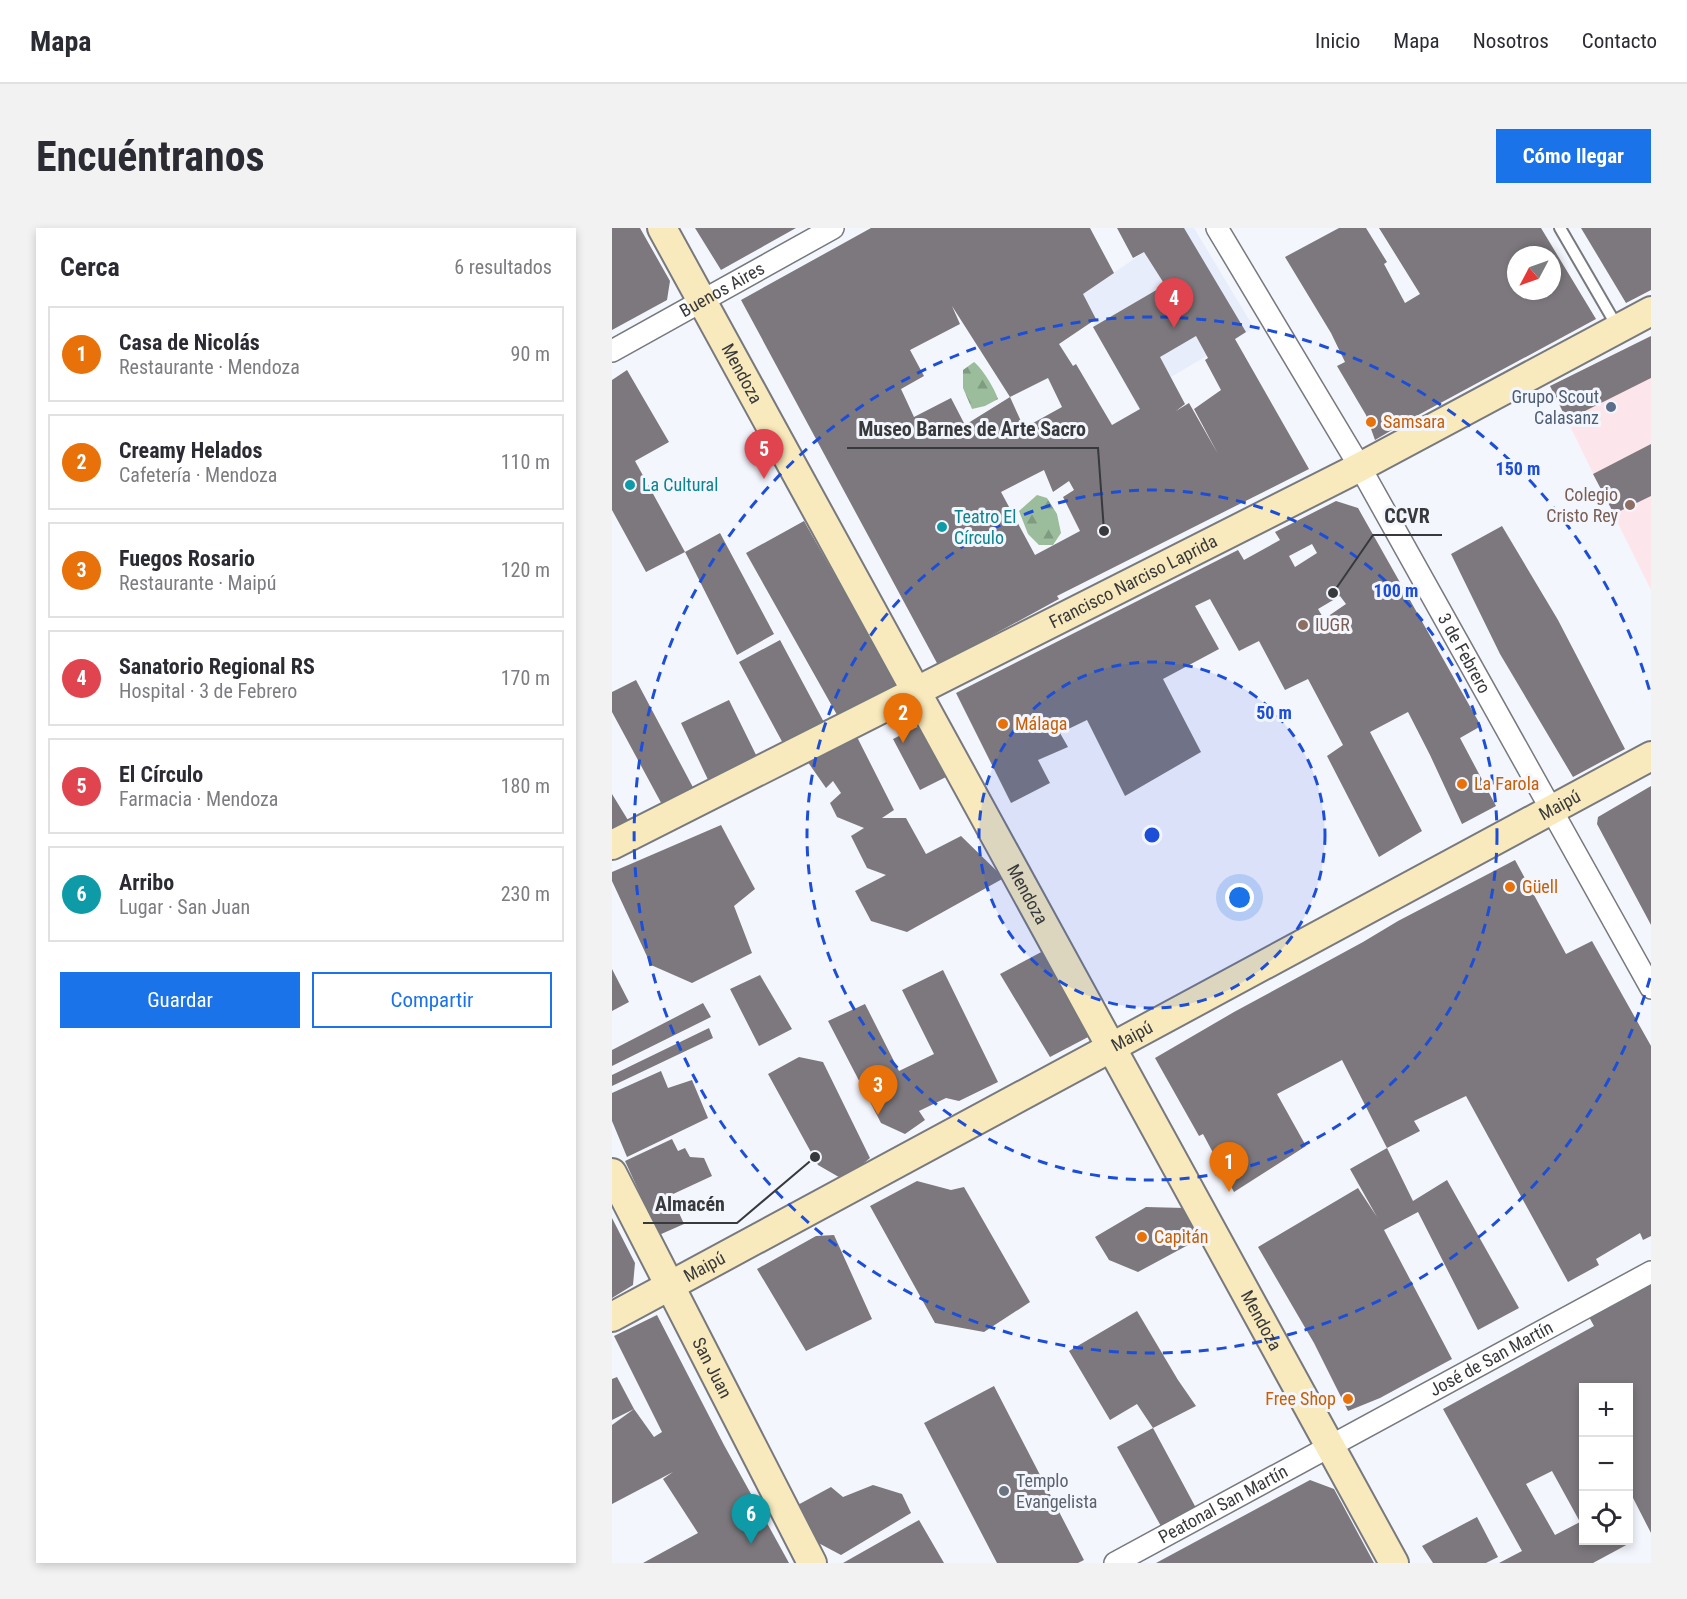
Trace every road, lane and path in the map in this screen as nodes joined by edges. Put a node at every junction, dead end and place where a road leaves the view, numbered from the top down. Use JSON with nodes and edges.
{"nodes":[{"id":1,"x":662,"y":228,"type":"edge"},
{"id":2,"x":833,"y":228,"type":"edge"},
{"id":3,"x":1217,"y":228,"type":"edge"},
{"id":4,"x":1560,"y":228,"type":"edge"},
{"id":5,"x":702,"y":301,"type":"junction"},
{"id":6,"x":1651,"y":311,"type":"edge"},
{"id":7,"x":1618,"y":328,"type":"junction"},
{"id":8,"x":612,"y":351,"type":"edge"},
{"id":9,"x":1360,"y":467,"type":"junction"},
{"id":10,"x":916,"y":691,"type":"junction"},
{"id":11,"x":1651,"y":756,"type":"edge"},
{"id":12,"x":1552,"y":809,"type":"junction"},
{"id":13,"x":612,"y":845,"type":"edge"},
{"id":14,"x":1651,"y":988,"type":"edge"},
{"id":15,"x":1111,"y":1047,"type":"junction"},
{"id":16,"x":612,"y":1173,"type":"edge"},
{"id":17,"x":1651,"y":1272,"type":"edge"},
{"id":18,"x":670,"y":1286,"type":"junction"},
{"id":19,"x":612,"y":1317,"type":"edge"},
{"id":20,"x":1330,"y":1447,"type":"junction"},
{"id":21,"x":812,"y":1563,"type":"edge"},
{"id":22,"x":1115,"y":1563,"type":"edge"},
{"id":23,"x":1394,"y":1563,"type":"edge"}],
"edges":[{"from":1,"to":5,"type":"main road","name":"Mendoza"},
{"from":2,"to":5,"type":"street","name":"Buenos Aires"},
{"from":3,"to":9,"type":"street","name":"3 de Febrero"},
{"from":4,"to":7,"type":"lane"},
{"from":5,"to":8,"type":"street","name":"Buenos Aires"},
{"from":5,"to":10,"type":"main road","name":"Mendoza"},
{"from":6,"to":7,"type":"main road","name":"Francisco Narciso Laprida"},
{"from":7,"to":9,"type":"main road","name":"Francisco Narciso Laprida"},
{"from":9,"to":10,"type":"main road","name":"Francisco Narciso Laprida"},
{"from":9,"to":12,"type":"street","name":"3 de Febrero"},
{"from":10,"to":13,"type":"main road","name":"Francisco Narciso Laprida"},
{"from":10,"to":15,"type":"main road","name":"Mendoza"},
{"from":11,"to":12,"type":"main road","name":"Maipú"},
{"from":12,"to":14,"type":"street","name":"3 de Febrero"},
{"from":12,"to":15,"type":"main road","name":"Maipú"},
{"from":15,"to":18,"type":"main road","name":"Maipú"},
{"from":15,"to":20,"type":"main road","name":"Mendoza"},
{"from":16,"to":18,"type":"main road","name":"San Juan"},
{"from":17,"to":20,"type":"street","name":"José de San Martín"},
{"from":18,"to":19,"type":"main road","name":"Maipú"},
{"from":18,"to":21,"type":"main road","name":"San Juan"},
{"from":20,"to":22,"type":"street","name":"Peatonal San Martín"},
{"from":20,"to":23,"type":"main road","name":"Mendoza"}]}
